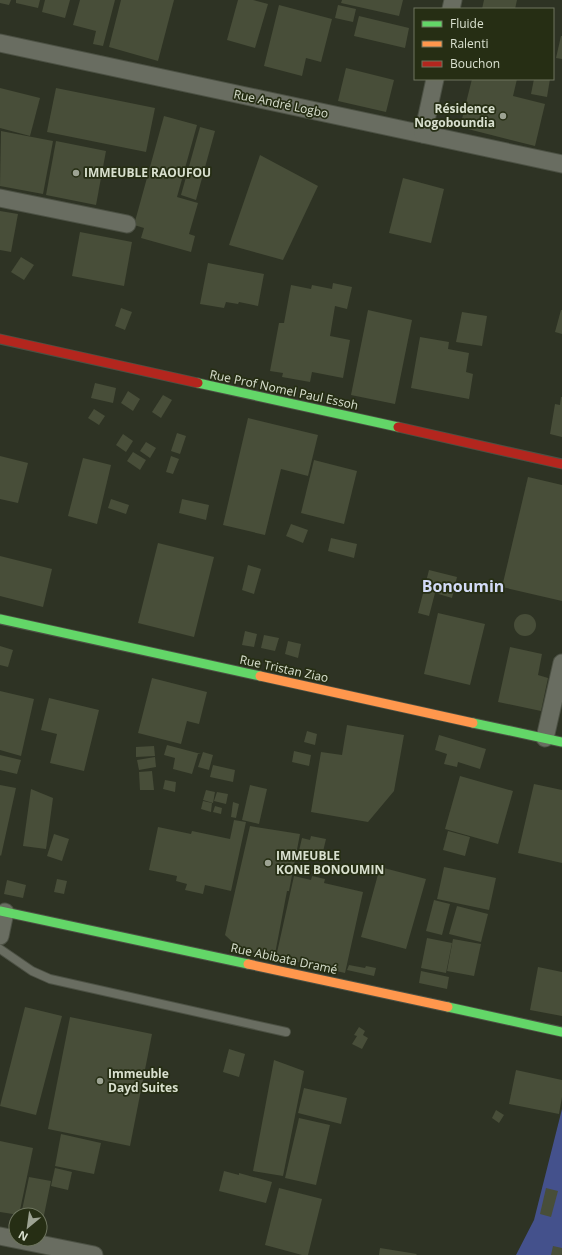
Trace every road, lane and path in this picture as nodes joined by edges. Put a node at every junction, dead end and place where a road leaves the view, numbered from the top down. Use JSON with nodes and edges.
{"nodes":[{"id":1,"x":0,"y":43,"type":"edge"},
{"id":2,"x":435,"y":80,"type":"edge"},
{"id":3,"x":423,"y":134,"type":"junction"},
{"id":4,"x":562,"y":164,"type":"edge"},
{"id":5,"x":0,"y":198,"type":"edge"},
{"id":6,"x":127,"y":224,"type":"dead end"},
{"id":7,"x":0,"y":339,"type":"edge"},
{"id":8,"x":562,"y":464,"type":"edge"},
{"id":9,"x":0,"y":619,"type":"edge"},
{"id":10,"x":562,"y":663,"type":"edge"},
{"id":11,"x":545,"y":738,"type":"junction"},
{"id":12,"x":562,"y":742,"type":"edge"},
{"id":13,"x":3,"y":911,"type":"edge"},
{"id":14,"x":0,"y":936,"type":"edge"},
{"id":15,"x":0,"y":949,"type":"edge"},
{"id":16,"x":286,"y":1032,"type":"dead end"},
{"id":17,"x":562,"y":1032,"type":"edge"},
{"id":18,"x":0,"y":1236,"type":"edge"},
{"id":19,"x":94,"y":1255,"type":"edge"}],
"edges":[{"from":1,"to":3,"type":"street","name":"Rue André Logbo"},
{"from":2,"to":3,"type":"street"},
{"from":3,"to":4,"type":"street","name":"Rue André Logbo"},
{"from":5,"to":6,"type":"street"},
{"from":7,"to":8,"type":"street","name":"Rue Prof Nomel Paul Essoh"},
{"from":9,"to":11,"type":"street","name":"Rue Tristan Ziao"},
{"from":10,"to":11,"type":"street"},
{"from":11,"to":12,"type":"street","name":"Rue Tristan Ziao"},
{"from":13,"to":14,"type":"street"},
{"from":13,"to":17,"type":"street","name":"Rue Abibata Dramé"},
{"from":15,"to":16,"type":"lane"},
{"from":18,"to":19,"type":"street"}]}
